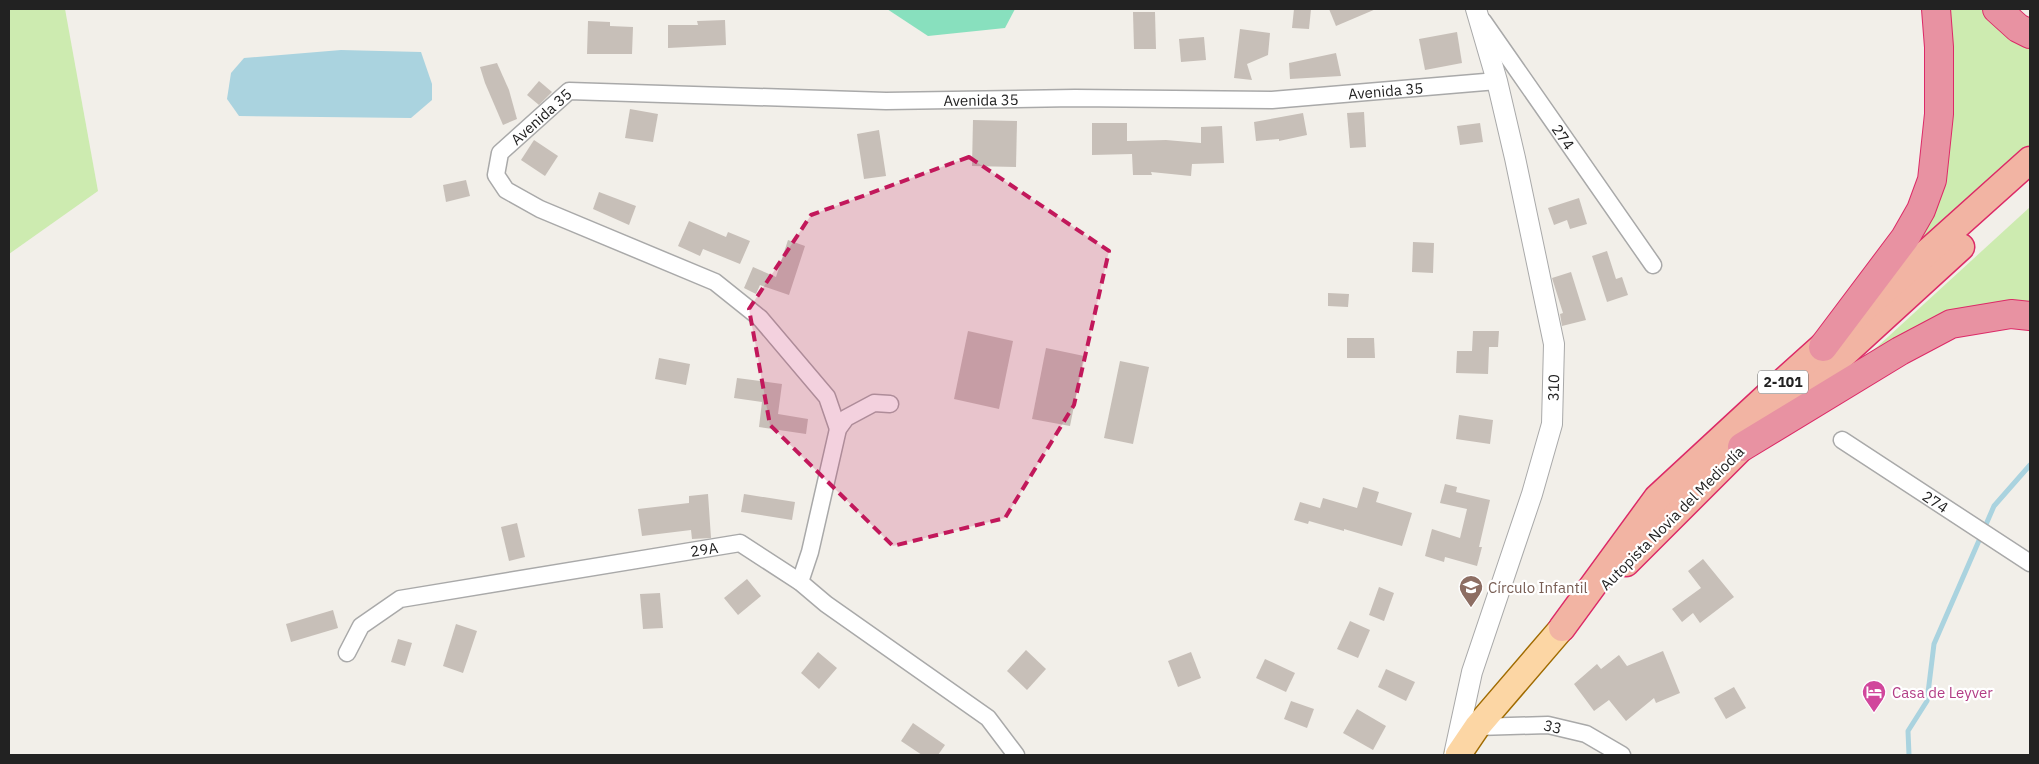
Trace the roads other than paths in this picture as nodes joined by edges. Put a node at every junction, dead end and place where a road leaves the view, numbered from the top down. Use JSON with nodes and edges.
{"nodes":[{"id":1,"x":1936,"y":9,"type":"edge"},
{"id":2,"x":1997,"y":9,"type":"edge"},
{"id":3,"x":1476,"y":10,"type":"edge"},
{"id":4,"x":2030,"y":34,"type":"edge"},
{"id":5,"x":1497,"y":81,"type":"junction"},
{"id":6,"x":2030,"y":160,"type":"edge"},
{"id":7,"x":2030,"y":183,"type":"edge"},
{"id":8,"x":1653,"y":265,"type":"dead end"},
{"id":9,"x":2030,"y":316,"type":"edge"},
{"id":10,"x":1823,"y":347,"type":"junction"},
{"id":11,"x":890,"y":404,"type":"dead end"},
{"id":12,"x":838,"y":429,"type":"junction"},
{"id":13,"x":1842,"y":440,"type":"dead end"},
{"id":14,"x":1742,"y":447,"type":"junction"},
{"id":15,"x":2030,"y":563,"type":"edge"},
{"id":16,"x":800,"y":582,"type":"junction"},
{"id":17,"x":1562,"y":628,"type":"junction"},
{"id":18,"x":347,"y":653,"type":"dead end"},
{"id":19,"x":1477,"y":727,"type":"junction"},
{"id":20,"x":1016,"y":755,"type":"edge"},
{"id":21,"x":1454,"y":755,"type":"edge"},
{"id":22,"x":1458,"y":755,"type":"edge"},
{"id":23,"x":1622,"y":755,"type":"edge"}],
"edges":[{"from":1,"to":10,"type":"highway"},
{"from":2,"to":4,"type":"highway"},
{"from":3,"to":5,"type":"street","name":"310"},
{"from":3,"to":8,"type":"street","name":"274"},
{"from":5,"to":12,"type":"street","name":"Avenida 35"},
{"from":5,"to":21,"type":"street","name":"310"},
{"from":6,"to":10,"type":"highway","name":"Autopista Novia del Mediodía","number":"2-101"},
{"from":7,"to":14,"type":"highway","name":"Autopista Novia del Mediodía","number":"2-101"},
{"from":9,"to":14,"type":"highway"},
{"from":10,"to":17,"type":"highway","name":"Autopista Novia del Mediodía","number":"2-101"},
{"from":11,"to":12,"type":"street"},
{"from":12,"to":16,"type":"street"},
{"from":13,"to":15,"type":"street","name":"274"},
{"from":14,"to":17,"type":"highway","name":"Autopista Novia del Mediodía","number":"2-101"},
{"from":16,"to":18,"type":"street","name":"29A"},
{"from":16,"to":20,"type":"street","name":"29A"},
{"from":17,"to":19,"type":"main road","number":"2-101"},
{"from":19,"to":22,"type":"main road","number":"2-101"},
{"from":19,"to":23,"type":"street","name":"33"}]}
